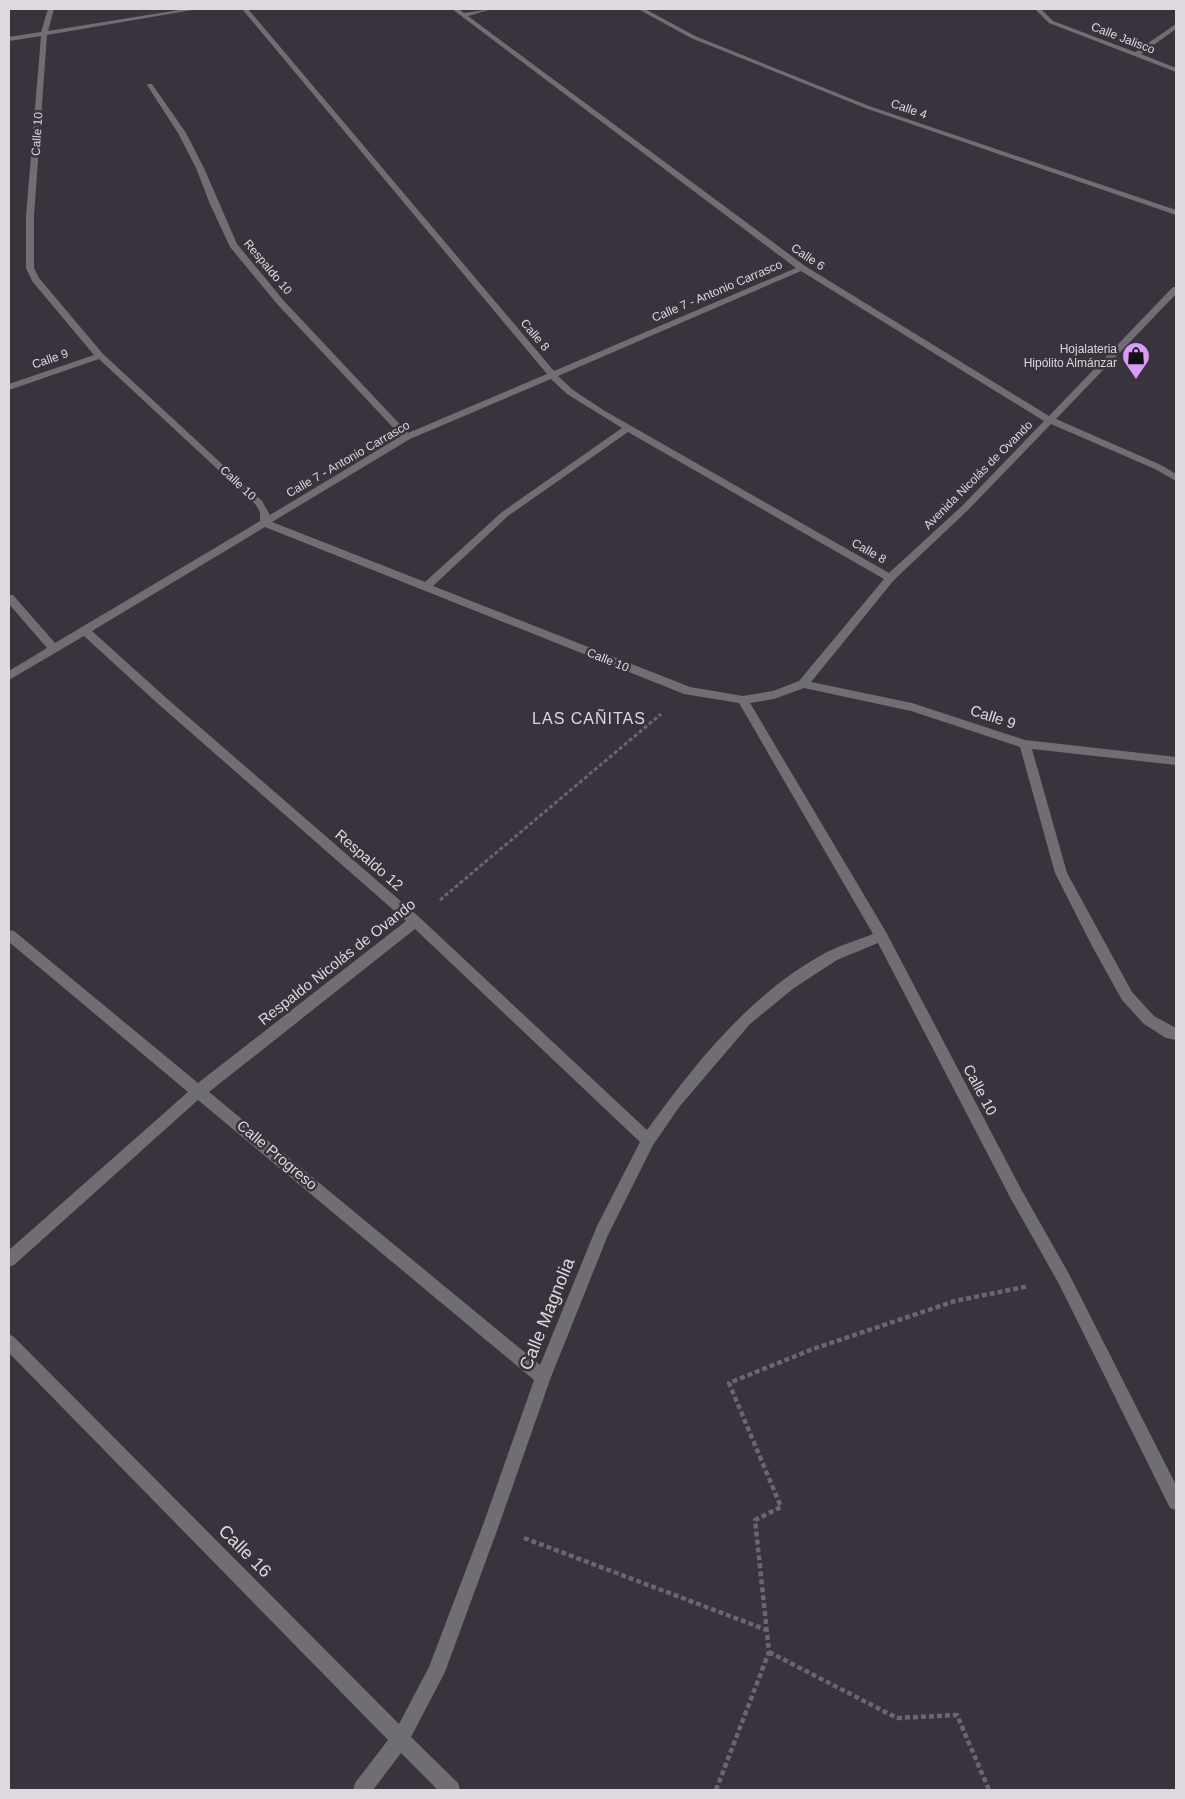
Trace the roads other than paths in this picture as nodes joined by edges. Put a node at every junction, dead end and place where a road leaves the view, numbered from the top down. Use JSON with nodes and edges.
{"nodes":[{"id":1,"x":51,"y":9,"type":"edge"},
{"id":2,"x":196,"y":9,"type":"edge"},
{"id":3,"x":245,"y":9,"type":"edge"},
{"id":4,"x":456,"y":9,"type":"edge"},
{"id":5,"x":489,"y":9,"type":"edge"},
{"id":6,"x":641,"y":9,"type":"edge"},
{"id":7,"x":1038,"y":9,"type":"edge"},
{"id":8,"x":463,"y":15,"type":"junction"},
{"id":9,"x":1176,"y":26,"type":"edge"},
{"id":10,"x":44,"y":34,"type":"junction"},
{"id":11,"x":9,"y":38,"type":"edge"},
{"id":12,"x":1134,"y":55,"type":"junction"},
{"id":13,"x":1176,"y":70,"type":"edge"},
{"id":14,"x":150,"y":85,"type":"dead end"},
{"id":15,"x":1176,"y":212,"type":"edge"},
{"id":16,"x":802,"y":268,"type":"junction"},
{"id":17,"x":1176,"y":289,"type":"edge"},
{"id":18,"x":100,"y":356,"type":"junction"},
{"id":19,"x":553,"y":376,"type":"junction"},
{"id":20,"x":9,"y":387,"type":"edge"},
{"id":21,"x":1049,"y":420,"type":"junction"},
{"id":22,"x":628,"y":428,"type":"junction"},
{"id":23,"x":407,"y":437,"type":"junction"},
{"id":24,"x":1176,"y":478,"type":"edge"},
{"id":25,"x":265,"y":523,"type":"junction"},
{"id":26,"x":890,"y":578,"type":"junction"},
{"id":27,"x":426,"y":587,"type":"junction"},
{"id":28,"x":9,"y":598,"type":"edge"},
{"id":29,"x":85,"y":630,"type":"junction"},
{"id":30,"x":54,"y":648,"type":"junction"},
{"id":31,"x":9,"y":676,"type":"edge"},
{"id":32,"x":803,"y":684,"type":"junction"},
{"id":33,"x":743,"y":700,"type":"junction"},
{"id":34,"x":1025,"y":744,"type":"junction"},
{"id":35,"x":1176,"y":762,"type":"edge"},
{"id":36,"x":415,"y":921,"type":"junction"},
{"id":37,"x":9,"y":936,"type":"edge"},
{"id":38,"x":881,"y":936,"type":"junction"},
{"id":39,"x":1174,"y":1034,"type":"edge"},
{"id":40,"x":200,"y":1092,"type":"junction"},
{"id":41,"x":648,"y":1140,"type":"junction"},
{"id":42,"x":9,"y":1260,"type":"edge"},
{"id":43,"x":9,"y":1342,"type":"edge"},
{"id":44,"x":543,"y":1377,"type":"junction"},
{"id":45,"x":1176,"y":1502,"type":"edge"},
{"id":46,"x":401,"y":1738,"type":"junction"},
{"id":47,"x":362,"y":1790,"type":"edge"},
{"id":48,"x":451,"y":1790,"type":"edge"}],
"edges":[{"from":1,"to":10,"type":"street","name":"Calle 10"},
{"from":2,"to":10,"type":"street"},
{"from":3,"to":19,"type":"street","name":"Calle 8"},
{"from":4,"to":8,"type":"street","name":"Calle 6"},
{"from":5,"to":8,"type":"street"},
{"from":6,"to":15,"type":"street","name":"Calle 4"},
{"from":7,"to":12,"type":"street","name":"Calle Jalisco"},
{"from":8,"to":16,"type":"street","name":"Calle 6"},
{"from":9,"to":12,"type":"street"},
{"from":10,"to":11,"type":"street"},
{"from":10,"to":18,"type":"street","name":"Calle 10"},
{"from":12,"to":13,"type":"street","name":"Calle Jalisco"},
{"from":14,"to":23,"type":"street","name":"Respaldo 10"},
{"from":16,"to":19,"type":"street","name":"Calle 7 - Antonio Carrasco"},
{"from":16,"to":21,"type":"street","name":"Calle 6"},
{"from":17,"to":21,"type":"street","name":"Avenida Nicolás de Ovando"},
{"from":18,"to":20,"type":"street","name":"Calle 9"},
{"from":18,"to":25,"type":"street","name":"Calle 10"},
{"from":19,"to":22,"type":"street","name":"Calle 8"},
{"from":19,"to":23,"type":"street","name":"Calle 7 - Antonio Carrasco"},
{"from":21,"to":24,"type":"street","name":"Calle 6"},
{"from":21,"to":26,"type":"street","name":"Avenida Nicolás de Ovando"},
{"from":22,"to":26,"type":"street","name":"Calle 8"},
{"from":22,"to":27,"type":"street"},
{"from":23,"to":25,"type":"street","name":"Calle 7 - Antonio Carrasco"},
{"from":25,"to":27,"type":"street","name":"Calle 10"},
{"from":25,"to":29,"type":"street","name":"Calle 7 - Antonio Carrasco"},
{"from":26,"to":32,"type":"street","name":"Avenida Nicolás de Ovando"},
{"from":27,"to":33,"type":"street","name":"Calle 10"},
{"from":28,"to":30,"type":"street"},
{"from":29,"to":30,"type":"street","name":"Calle 7 - Antonio Carrasco"},
{"from":29,"to":36,"type":"street","name":"Respaldo 12"},
{"from":30,"to":31,"type":"street","name":"Calle 7 - Antonio Carrasco"},
{"from":32,"to":33,"type":"street","name":"Calle 10"},
{"from":32,"to":34,"type":"street","name":"Calle 9"},
{"from":33,"to":38,"type":"street","name":"Calle 10"},
{"from":34,"to":35,"type":"street","name":"Calle 9"},
{"from":34,"to":39,"type":"street"},
{"from":36,"to":40,"type":"street","name":"Respaldo Nicolás de Ovando"},
{"from":36,"to":41,"type":"street","name":"Respaldo 12"},
{"from":37,"to":40,"type":"street","name":"Calle Progreso"},
{"from":38,"to":41,"type":"street","name":"Calle Magnolia"},
{"from":38,"to":45,"type":"street","name":"Calle 10"},
{"from":40,"to":42,"type":"street","name":"Respaldo Nicolás de Ovando"},
{"from":40,"to":44,"type":"street","name":"Calle Progreso"},
{"from":41,"to":44,"type":"street","name":"Calle Magnolia"},
{"from":43,"to":46,"type":"street","name":"Calle 16"},
{"from":44,"to":46,"type":"street","name":"Calle Magnolia"},
{"from":46,"to":47,"type":"street","name":"Calle Magnolia"},
{"from":46,"to":48,"type":"street","name":"Calle 16"}]}
